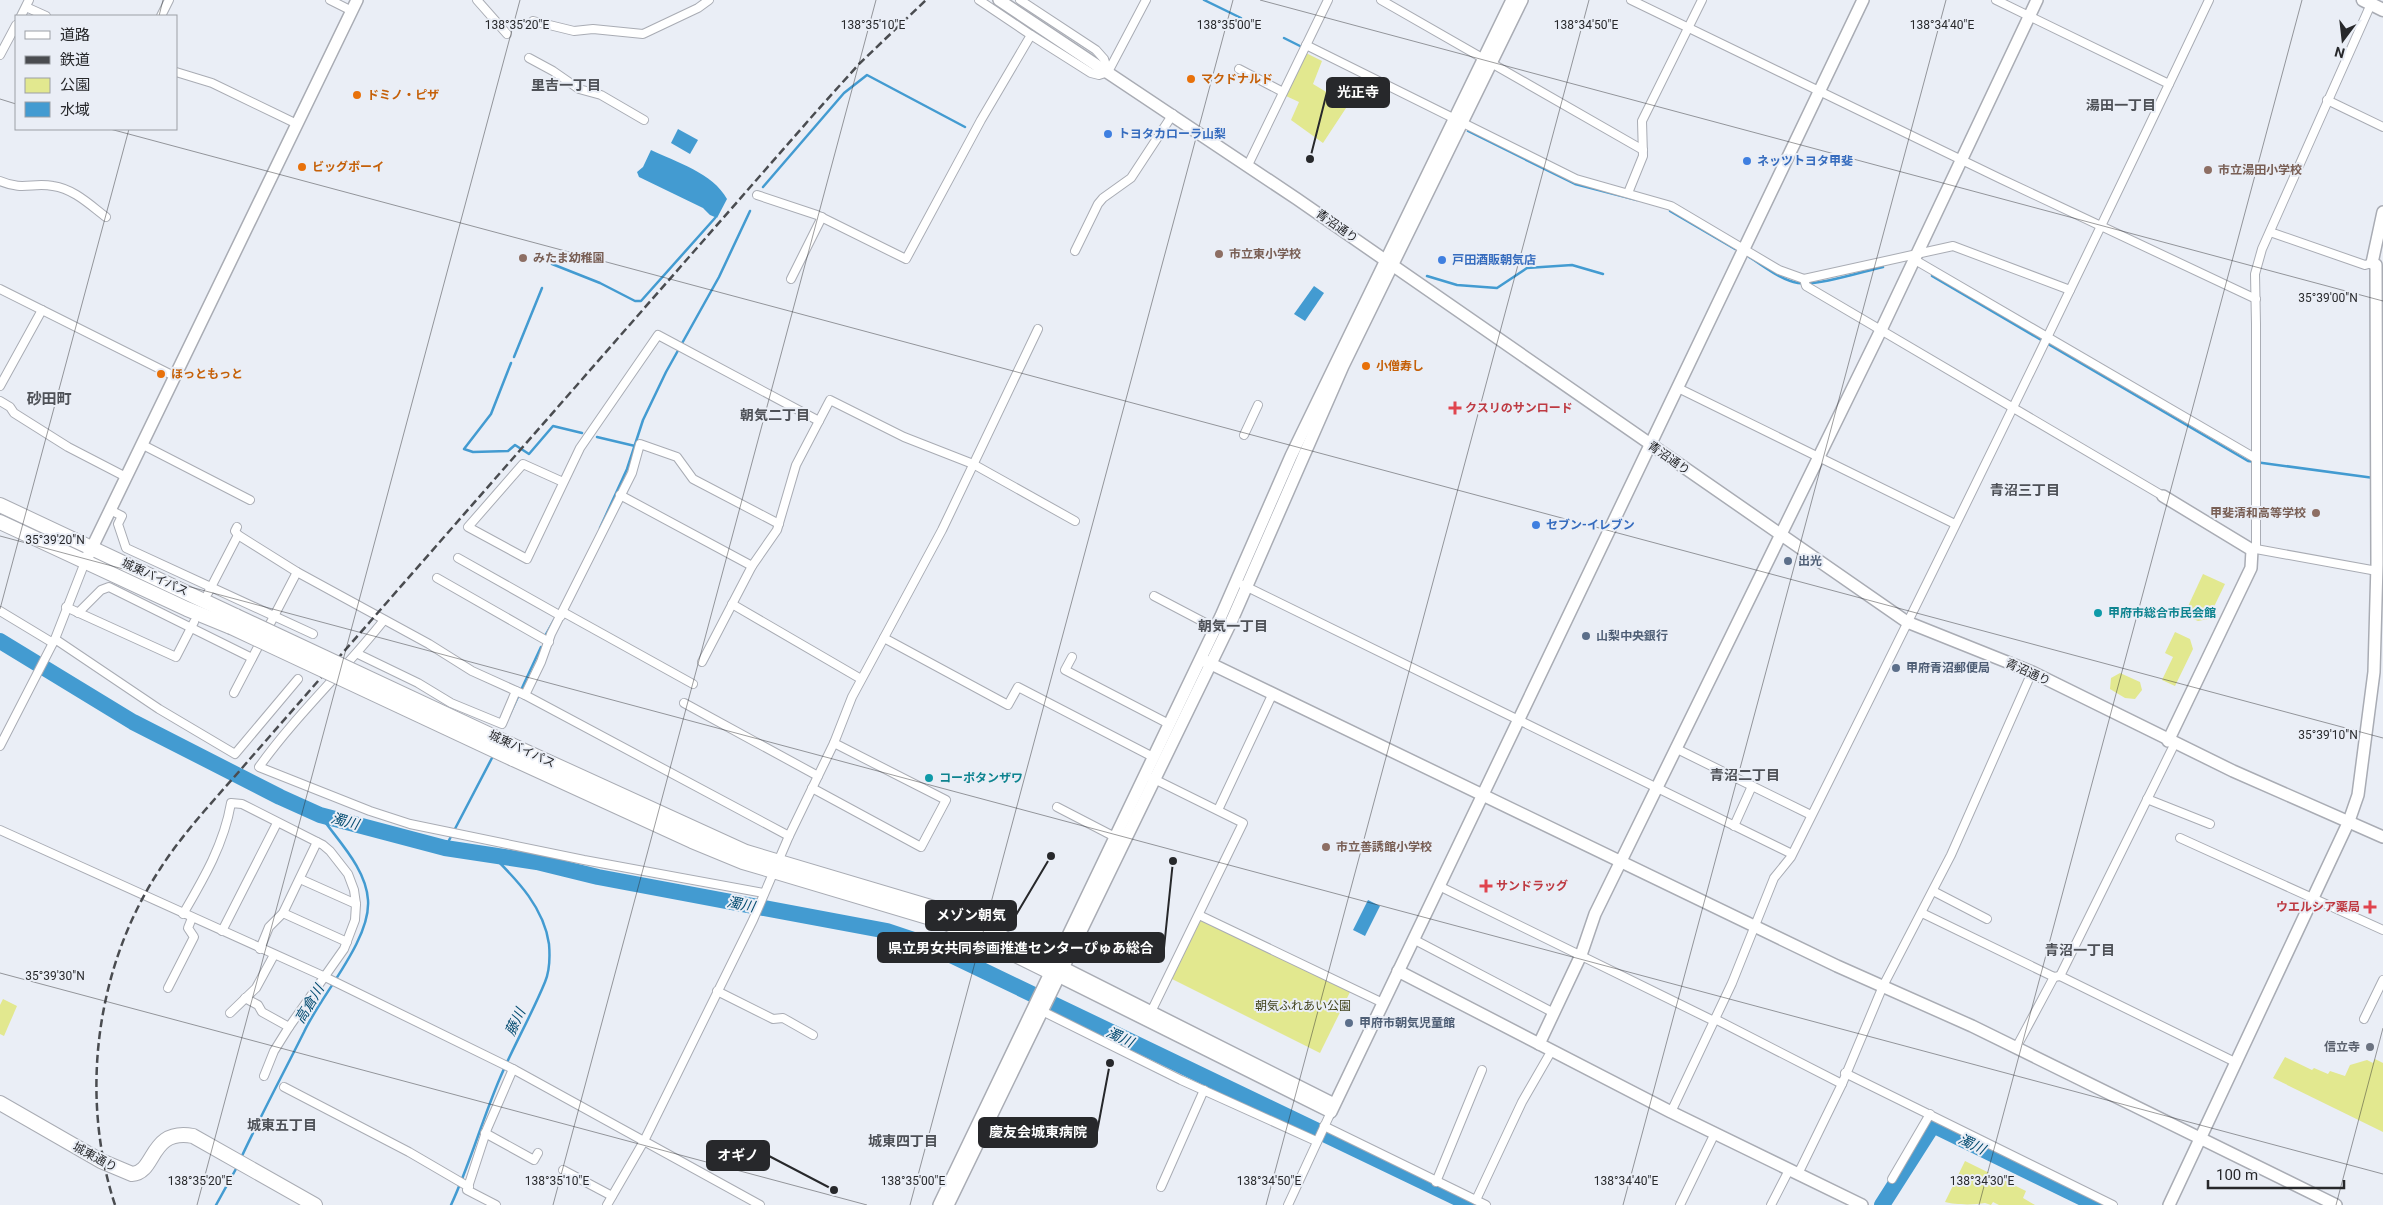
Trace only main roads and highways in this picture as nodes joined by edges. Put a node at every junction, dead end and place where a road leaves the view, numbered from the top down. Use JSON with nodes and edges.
{"nodes":[{"id":1,"x":2369,"y":1,"type":"edge"},
{"id":2,"x":2383,"y":10,"type":"edge"},
{"id":3,"x":0,"y":505,"type":"edge"},
{"id":4,"x":0,"y":522,"type":"edge"},
{"id":5,"x":234,"y":622,"type":"junction"},
{"id":6,"x":1057,"y":970,"type":"road end"},
{"id":7,"x":0,"y":1104,"type":"edge"},
{"id":8,"x":315,"y":1205,"type":"edge"}],
"edges":[{"from":1,"to":2,"type":"main road"},
{"from":3,"to":5,"type":"highway","name":"城東バイパス"},
{"from":4,"to":5,"type":"highway","name":"城東バイパス"},
{"from":5,"to":6,"type":"highway","name":"城東バイパス","bridge":true},
{"from":7,"to":8,"type":"highway","name":"城東通り"}]}
